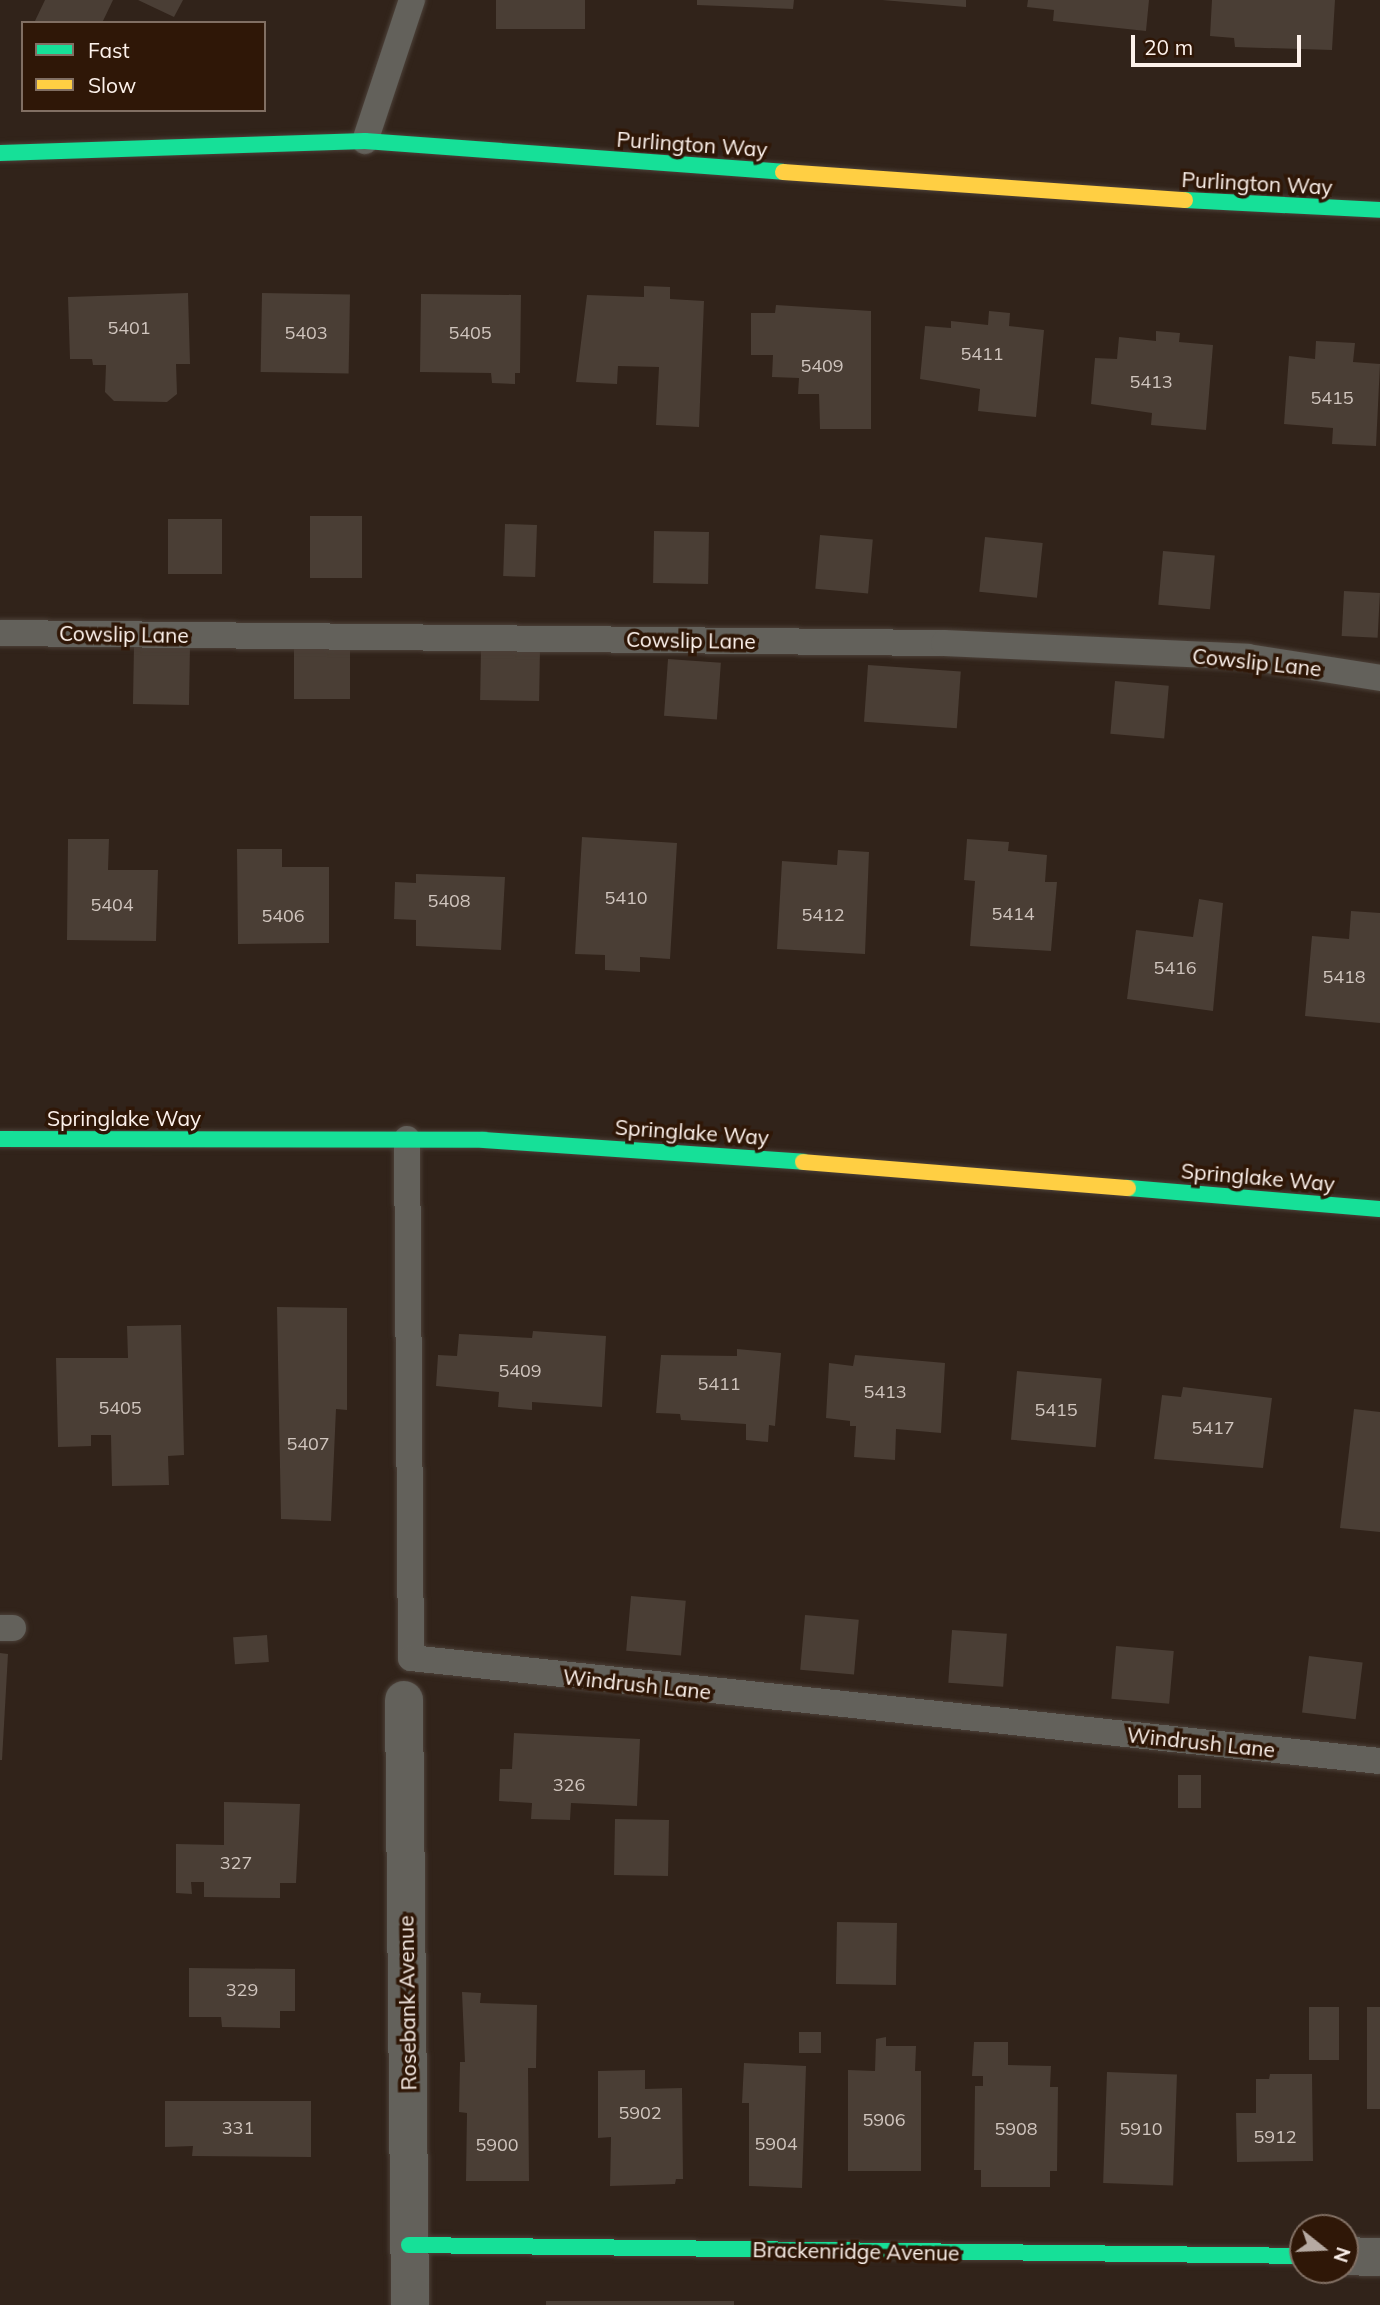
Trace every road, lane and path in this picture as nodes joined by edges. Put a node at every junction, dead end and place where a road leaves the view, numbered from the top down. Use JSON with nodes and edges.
{"nodes":[{"id":1,"x":412,"y":0,"type":"edge"},
{"id":2,"x":365,"y":141,"type":"junction"},
{"id":3,"x":0,"y":153,"type":"edge"},
{"id":4,"x":1380,"y":210,"type":"edge"},
{"id":5,"x":0,"y":633,"type":"edge"},
{"id":6,"x":1380,"y":678,"type":"edge"},
{"id":7,"x":0,"y":1139,"type":"edge"},
{"id":8,"x":407,"y":1139,"type":"junction"},
{"id":9,"x":1380,"y":1209,"type":"edge"},
{"id":10,"x":404,"y":1700,"type":"dead end"},
{"id":11,"x":1380,"y":1761,"type":"edge"},
{"id":12,"x":410,"y":2245,"type":"junction"},
{"id":13,"x":1289,"y":2256,"type":"edge"},
{"id":14,"x":1359,"y":2256,"type":"edge"},
{"id":15,"x":1380,"y":2257,"type":"edge"},
{"id":16,"x":410,"y":2305,"type":"edge"}],
"edges":[{"from":1,"to":2,"type":"lane"},
{"from":2,"to":3,"type":"street","name":"Purlington Way"},
{"from":2,"to":4,"type":"street","name":"Purlington Way"},
{"from":5,"to":6,"type":"lane","name":"Cowslip Lane"},
{"from":7,"to":8,"type":"street","name":"Springlake Way"},
{"from":8,"to":9,"type":"street","name":"Springlake Way"},
{"from":8,"to":11,"type":"lane","name":"Windrush Lane"},
{"from":10,"to":12,"type":"street","name":"Rosebank Avenue"},
{"from":12,"to":13,"type":"street","name":"Brackenridge Avenue"},
{"from":12,"to":16,"type":"street","name":"Rosebank Avenue"},
{"from":14,"to":15,"type":"street"}]}
